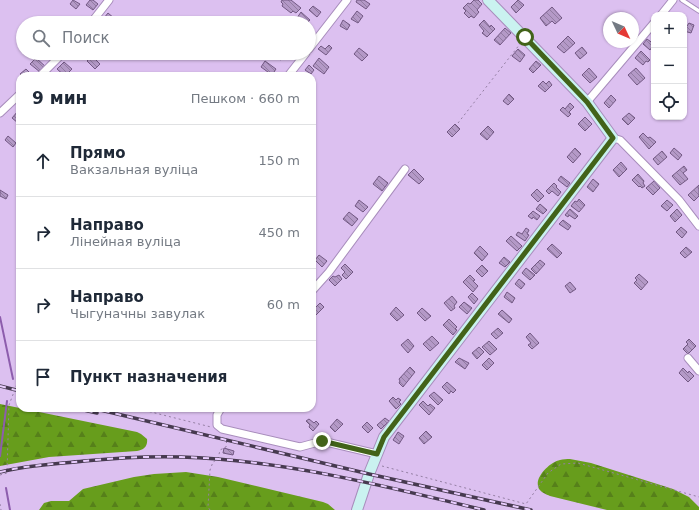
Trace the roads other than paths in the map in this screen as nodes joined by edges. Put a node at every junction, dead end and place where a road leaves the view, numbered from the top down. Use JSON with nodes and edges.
{"nodes":[{"id":1,"x":109,"y":0,"type":"edge"},
{"id":2,"x":347,"y":0,"type":"edge"},
{"id":3,"x":488,"y":0,"type":"edge"},
{"id":4,"x":673,"y":0,"type":"edge"},
{"id":5,"x":682,"y":0,"type":"edge"},
{"id":6,"x":699,"y":11,"type":"edge"},
{"id":7,"x":663,"y":12,"type":"edge"},
{"id":8,"x":96,"y":16,"type":"edge"},
{"id":9,"x":651,"y":27,"type":"edge"},
{"id":10,"x":316,"y":40,"type":"edge"},
{"id":11,"x":56,"y":60,"type":"edge"},
{"id":12,"x":301,"y":60,"type":"edge"},
{"id":13,"x":44,"y":72,"type":"edge"},
{"id":14,"x":291,"y":72,"type":"edge"},
{"id":15,"x":16,"y":98,"type":"edge"},
{"id":16,"x":587,"y":102,"type":"junction"},
{"id":17,"x":0,"y":113,"type":"edge"},
{"id":18,"x":613,"y":138,"type":"junction"},
{"id":19,"x":406,"y":169,"type":"dead end"},
{"id":20,"x":699,"y":226,"type":"edge"},
{"id":21,"x":316,"y":287,"type":"edge"},
{"id":22,"x":688,"y":358,"type":"dead end"},
{"id":23,"x":699,"y":371,"type":"edge"},
{"id":24,"x":219,"y":412,"type":"edge"},
{"id":25,"x":377,"y":454,"type":"junction"},
{"id":26,"x":357,"y":510,"type":"edge"}],
"edges":[{"from":1,"to":8,"type":"street"},
{"from":2,"to":10,"type":"street"},
{"from":3,"to":16,"type":"street"},
{"from":4,"to":7,"type":"street"},
{"from":5,"to":6,"type":"lane"},
{"from":9,"to":16,"type":"street"},
{"from":11,"to":13,"type":"street"},
{"from":12,"to":14,"type":"street"},
{"from":15,"to":17,"type":"street"},
{"from":16,"to":18,"type":"street"},
{"from":18,"to":20,"type":"street"},
{"from":18,"to":25,"type":"street"},
{"from":19,"to":21,"type":"street"},
{"from":22,"to":23,"type":"street"},
{"from":24,"to":25,"type":"street"},
{"from":25,"to":26,"type":"street"}]}
